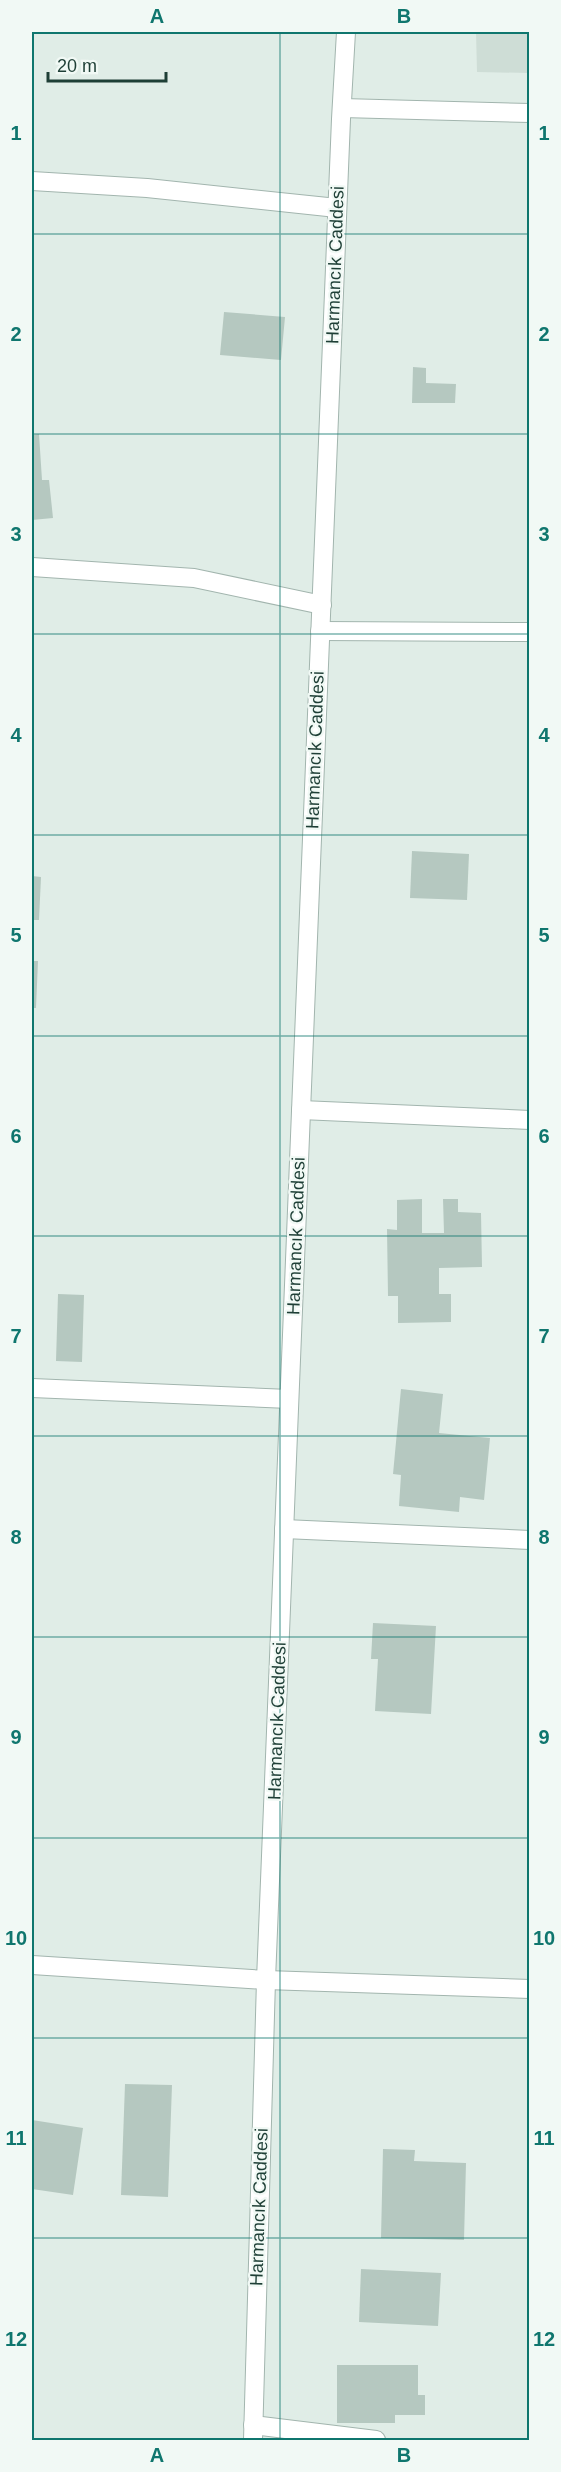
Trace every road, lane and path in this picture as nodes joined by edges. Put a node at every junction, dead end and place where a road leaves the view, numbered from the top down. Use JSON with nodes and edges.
{"nodes":[{"id":1,"x":346,"y":32,"type":"edge"},
{"id":2,"x":342,"y":108,"type":"junction"},
{"id":3,"x":530,"y":113,"type":"edge"},
{"id":4,"x":32,"y":181,"type":"edge"},
{"id":5,"x":337,"y":208,"type":"junction"},
{"id":6,"x":32,"y":567,"type":"edge"},
{"id":7,"x":322,"y":605,"type":"junction"},
{"id":8,"x":320,"y":631,"type":"junction"},
{"id":9,"x":530,"y":632,"type":"edge"},
{"id":10,"x":301,"y":1110,"type":"junction"},
{"id":11,"x":530,"y":1120,"type":"edge"},
{"id":12,"x":32,"y":1388,"type":"edge"},
{"id":13,"x":289,"y":1399,"type":"junction"},
{"id":14,"x":284,"y":1528,"type":"junction"},
{"id":15,"x":530,"y":1540,"type":"edge"},
{"id":16,"x":32,"y":1965,"type":"edge"},
{"id":17,"x":266,"y":1980,"type":"junction"},
{"id":18,"x":530,"y":1989,"type":"edge"},
{"id":19,"x":253,"y":2433,"type":"edge"},
{"id":20,"x":376,"y":2440,"type":"edge"}],
"edges":[{"from":1,"to":2,"type":"street","name":"Harmancık Caddesi"},
{"from":2,"to":3,"type":"street"},
{"from":2,"to":5,"type":"street","name":"Harmancık Caddesi"},
{"from":4,"to":5,"type":"street"},
{"from":5,"to":7,"type":"street","name":"Harmancık Caddesi"},
{"from":6,"to":7,"type":"street"},
{"from":7,"to":8,"type":"street","name":"Harmancık Caddesi"},
{"from":8,"to":9,"type":"street"},
{"from":8,"to":10,"type":"street","name":"Harmancık Caddesi"},
{"from":10,"to":11,"type":"street"},
{"from":10,"to":13,"type":"street","name":"Harmancık Caddesi"},
{"from":12,"to":13,"type":"street"},
{"from":13,"to":14,"type":"street","name":"Harmancık Caddesi"},
{"from":14,"to":15,"type":"street"},
{"from":14,"to":17,"type":"street","name":"Harmancık Caddesi"},
{"from":16,"to":17,"type":"street"},
{"from":17,"to":18,"type":"street"},
{"from":17,"to":19,"type":"street","name":"Harmancık Caddesi"},
{"from":19,"to":20,"type":"street"}]}
